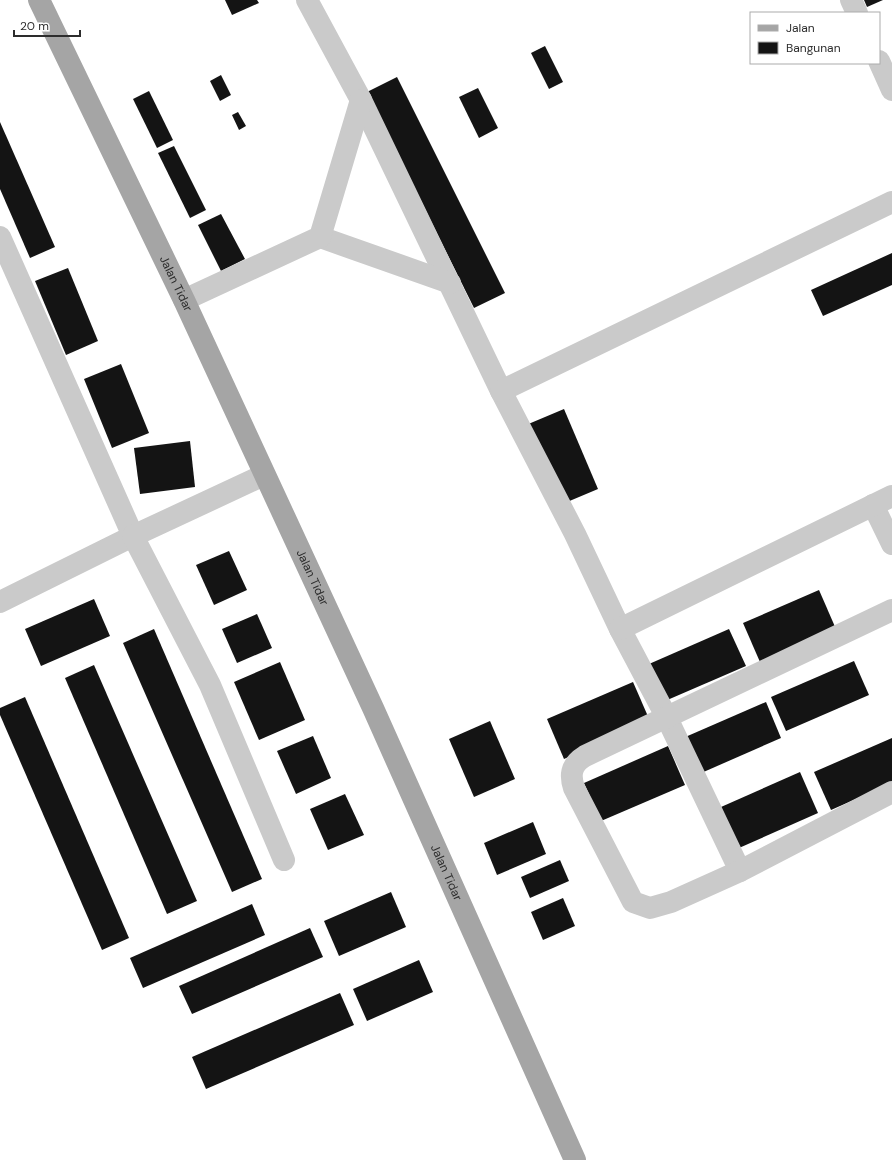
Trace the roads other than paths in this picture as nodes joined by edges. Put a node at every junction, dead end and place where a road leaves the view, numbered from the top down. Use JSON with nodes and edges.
{"nodes":[{"id":1,"x":39,"y":0,"type":"edge"},
{"id":2,"x":307,"y":0,"type":"edge"},
{"id":3,"x":851,"y":0,"type":"edge"},
{"id":4,"x":857,"y":12,"type":"edge"},
{"id":5,"x":880,"y":63,"type":"edge"},
{"id":6,"x":892,"y":90,"type":"edge"},
{"id":7,"x":361,"y":100,"type":"junction"},
{"id":8,"x":892,"y":202,"type":"edge"},
{"id":9,"x":0,"y":237,"type":"edge"},
{"id":10,"x":320,"y":237,"type":"junction"},
{"id":11,"x":450,"y":283,"type":"junction"},
{"id":12,"x":184,"y":300,"type":"junction"},
{"id":13,"x":501,"y":391,"type":"junction"},
{"id":14,"x":264,"y":475,"type":"junction"},
{"id":15,"x":883,"y":500,"type":"edge"},
{"id":16,"x":133,"y":536,"type":"junction"},
{"id":17,"x":892,"y":544,"type":"edge"},
{"id":18,"x":0,"y":602,"type":"edge"},
{"id":19,"x":892,"y":610,"type":"edge"},
{"id":20,"x":620,"y":629,"type":"junction"},
{"id":21,"x":666,"y":716,"type":"junction"},
{"id":22,"x":892,"y":792,"type":"edge"},
{"id":23,"x":284,"y":860,"type":"dead end"},
{"id":24,"x":740,"y":871,"type":"junction"},
{"id":25,"x":575,"y":1160,"type":"edge"}],
"edges":[{"from":1,"to":12,"type":"main road","name":"Jalan Tidar"},
{"from":2,"to":7,"type":"street"},
{"from":3,"to":4,"type":"street"},
{"from":5,"to":6,"type":"street"},
{"from":7,"to":10,"type":"street"},
{"from":7,"to":11,"type":"street"},
{"from":8,"to":13,"type":"street"},
{"from":9,"to":16,"type":"street"},
{"from":10,"to":11,"type":"street"},
{"from":10,"to":12,"type":"street"},
{"from":11,"to":13,"type":"street"},
{"from":12,"to":14,"type":"main road","name":"Jalan Tidar"},
{"from":13,"to":20,"type":"street"},
{"from":14,"to":16,"type":"street"},
{"from":14,"to":25,"type":"main road","name":"Jalan Tidar"},
{"from":15,"to":17,"type":"street"},
{"from":15,"to":20,"type":"street"},
{"from":16,"to":18,"type":"street"},
{"from":16,"to":23,"type":"street"},
{"from":19,"to":21,"type":"street"},
{"from":20,"to":21,"type":"street"},
{"from":21,"to":24,"type":"street"},
{"from":21,"to":24,"type":"street"},
{"from":22,"to":24,"type":"street"}]}
